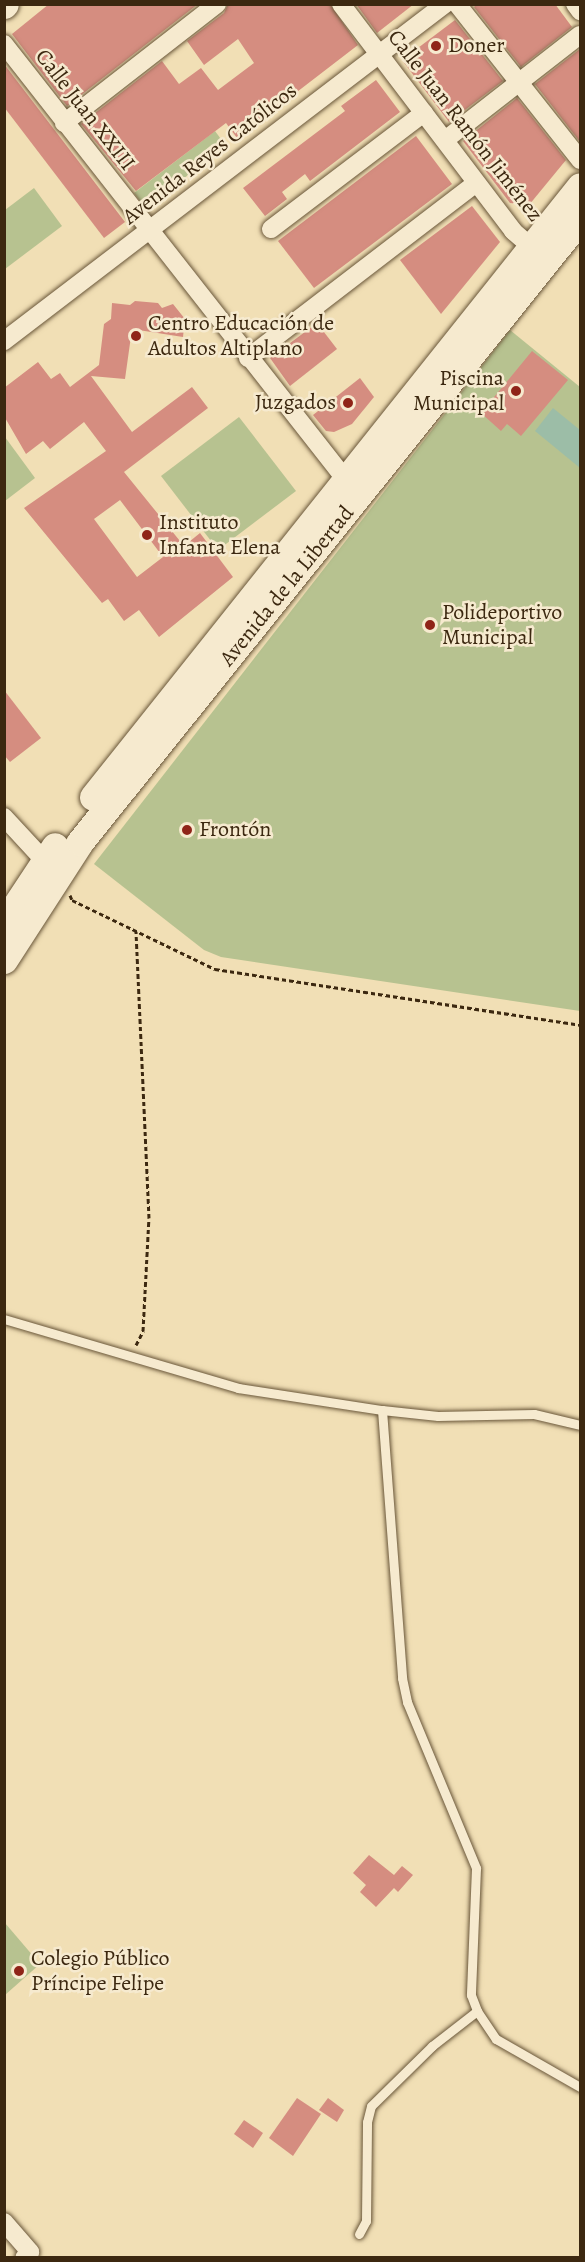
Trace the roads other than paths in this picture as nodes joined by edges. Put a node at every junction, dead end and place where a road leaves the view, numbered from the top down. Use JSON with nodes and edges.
{"nodes":[{"id":1,"x":217,"y":4,"type":"edge"},
{"id":2,"x":341,"y":4,"type":"edge"},
{"id":3,"x":445,"y":4,"type":"edge"},
{"id":4,"x":457,"y":4,"type":"edge"},
{"id":5,"x":575,"y":4,"type":"edge"},
{"id":6,"x":580,"y":11,"type":"edge"},
{"id":7,"x":580,"y":35,"type":"edge"},
{"id":8,"x":4,"y":45,"type":"edge"},
{"id":9,"x":379,"y":54,"type":"junction"},
{"id":10,"x":518,"y":83,"type":"junction"},
{"id":11,"x":424,"y":113,"type":"junction"},
{"id":12,"x":64,"y":123,"type":"junction"},
{"id":13,"x":445,"y":140,"type":"junction"},
{"id":14,"x":580,"y":160,"type":"edge"},
{"id":15,"x":476,"y":183,"type":"junction"},
{"id":16,"x":580,"y":186,"type":"edge"},
{"id":17,"x":580,"y":219,"type":"edge"},
{"id":18,"x":271,"y":229,"type":"dead end"},
{"id":19,"x":152,"y":230,"type":"junction"},
{"id":20,"x":539,"y":254,"type":"junction"},
{"id":21,"x":4,"y":341,"type":"edge"},
{"id":22,"x":248,"y":358,"type":"junction"},
{"id":23,"x":353,"y":488,"type":"junction"},
{"id":24,"x":4,"y":817,"type":"edge"},
{"id":25,"x":50,"y":867,"type":"junction"},
{"id":26,"x":4,"y":923,"type":"edge"},
{"id":27,"x":4,"y":960,"type":"edge"},
{"id":28,"x":4,"y":1319,"type":"edge"},
{"id":29,"x":382,"y":1410,"type":"junction"},
{"id":30,"x":580,"y":1425,"type":"edge"},
{"id":31,"x":477,"y":2011,"type":"junction"},
{"id":32,"x":580,"y":2087,"type":"edge"},
{"id":33,"x":4,"y":2222,"type":"edge"},
{"id":34,"x":359,"y":2234,"type":"dead end"},
{"id":35,"x":27,"y":2255,"type":"edge"}],
"edges":[{"from":1,"to":12,"type":"street"},
{"from":2,"to":9,"type":"street","name":"Calle Juan Ramón Jiménez"},
{"from":3,"to":9,"type":"street","name":"Avenida Reyes Católicos"},
{"from":4,"to":10,"type":"street"},
{"from":5,"to":6,"type":"street"},
{"from":7,"to":10,"type":"street"},
{"from":8,"to":12,"type":"street","name":"Calle Juan XXIII"},
{"from":9,"to":11,"type":"street","name":"Calle Juan Ramón Jiménez"},
{"from":9,"to":19,"type":"street","name":"Avenida Reyes Católicos"},
{"from":10,"to":13,"type":"street"},
{"from":10,"to":14,"type":"street"},
{"from":11,"to":13,"type":"street","name":"Calle Juan Ramón Jiménez"},
{"from":11,"to":18,"type":"street"},
{"from":12,"to":19,"type":"street","name":"Calle Juan XXIII"},
{"from":13,"to":15,"type":"street","name":"Calle Juan Ramón Jiménez"},
{"from":15,"to":20,"type":"street","name":"Calle Juan Ramón Jiménez"},
{"from":15,"to":22,"type":"street"},
{"from":16,"to":20,"type":"main road"},
{"from":17,"to":20,"type":"main road"},
{"from":19,"to":21,"type":"street","name":"Avenida Reyes Católicos"},
{"from":19,"to":22,"type":"street","name":"Calle Juan XXIII"},
{"from":20,"to":23,"type":"main road"},
{"from":22,"to":23,"type":"street"},
{"from":23,"to":25,"type":"main road"},
{"from":24,"to":25,"type":"street"},
{"from":25,"to":26,"type":"main road"},
{"from":25,"to":27,"type":"main road"},
{"from":28,"to":29,"type":"lane"},
{"from":29,"to":30,"type":"lane"},
{"from":29,"to":31,"type":"lane"},
{"from":31,"to":32,"type":"lane"},
{"from":31,"to":34,"type":"lane"},
{"from":33,"to":35,"type":"street"}]}
